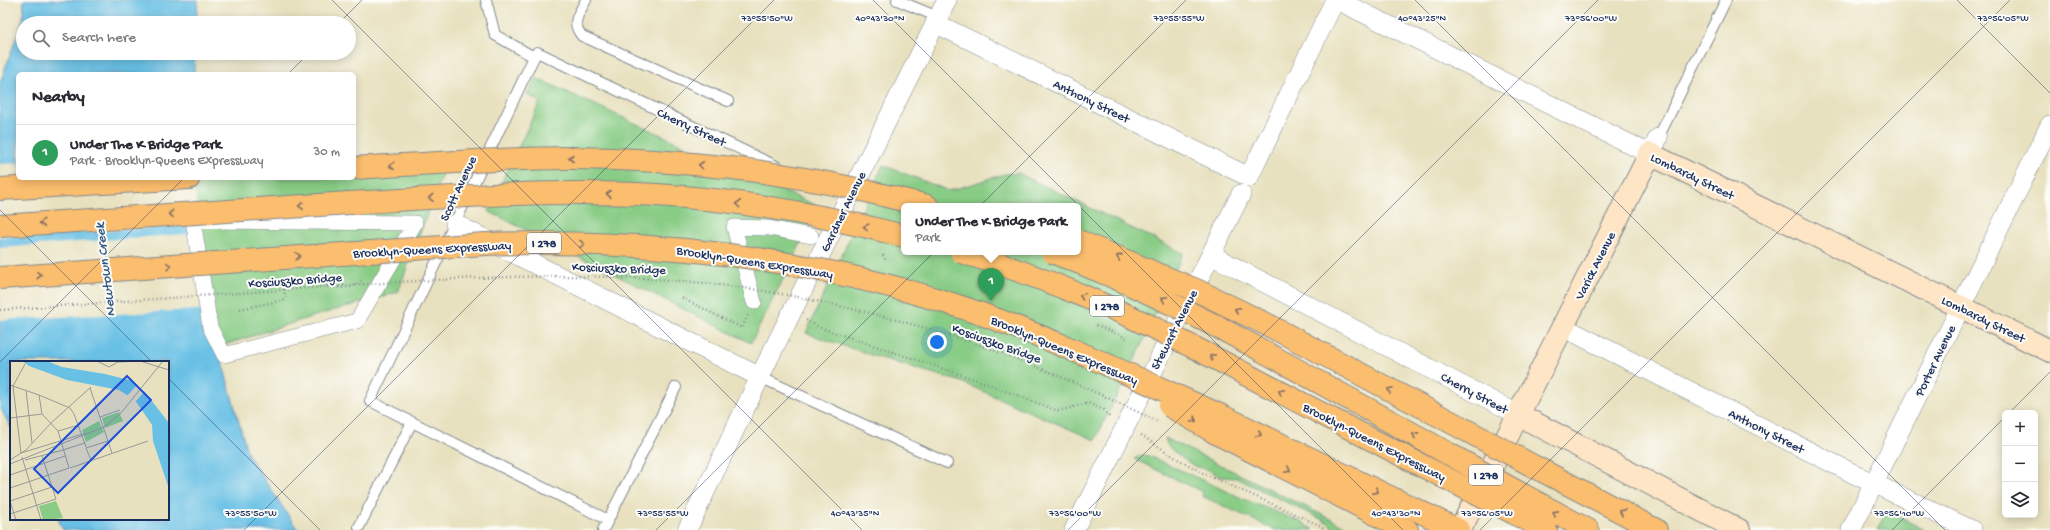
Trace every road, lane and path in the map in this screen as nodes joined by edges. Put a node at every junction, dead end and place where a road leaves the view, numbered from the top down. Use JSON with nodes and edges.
{"nodes":[{"id":1,"x":486,"y":0,"type":"edge"},
{"id":2,"x":586,"y":0,"type":"edge"},
{"id":3,"x":897,"y":0,"type":"edge"},
{"id":4,"x":1336,"y":0,"type":"edge"},
{"id":5,"x":1726,"y":0,"type":"edge"},
{"id":6,"x":940,"y":13,"type":"edge"},
{"id":7,"x":536,"y":55,"type":"junction"},
{"id":8,"x":728,"y":101,"type":"dead end"},
{"id":9,"x":2049,"y":128,"type":"edge"},
{"id":10,"x":1654,"y":146,"type":"junction"},
{"id":11,"x":778,"y":167,"type":"joint"},
{"id":12,"x":356,"y":168,"type":"edge"},
{"id":13,"x":155,"y":180,"type":"edge"},
{"id":14,"x":1245,"y":186,"type":"junction"},
{"id":15,"x":0,"y":189,"type":"edge"},
{"id":16,"x":847,"y":200,"type":"junction"},
{"id":17,"x":915,"y":203,"type":"edge"},
{"id":18,"x":455,"y":224,"type":"junction"},
{"id":19,"x":0,"y":226,"type":"edge"},
{"id":20,"x":901,"y":235,"type":"edge"},
{"id":21,"x":811,"y":236,"type":"dead end"},
{"id":22,"x":1081,"y":242,"type":"edge"},
{"id":23,"x":1211,"y":254,"type":"junction"},
{"id":24,"x":970,"y":255,"type":"edge"},
{"id":25,"x":1060,"y":255,"type":"edge"},
{"id":26,"x":883,"y":256,"type":"dead end"},
{"id":27,"x":886,"y":261,"type":"dead end"},
{"id":28,"x":305,"y":271,"type":"dead end"},
{"id":29,"x":0,"y":278,"type":"edge"},
{"id":30,"x":363,"y":280,"type":"dead end"},
{"id":31,"x":682,"y":298,"type":"dead end"},
{"id":32,"x":754,"y":302,"type":"joint"},
{"id":33,"x":1961,"y":306,"type":"junction"},
{"id":34,"x":0,"y":310,"type":"edge"},
{"id":35,"x":805,"y":319,"type":"dead end"},
{"id":36,"x":1563,"y":327,"type":"junction"},
{"id":37,"x":2050,"y":351,"type":"edge"},
{"id":38,"x":224,"y":355,"type":"joint"},
{"id":39,"x":760,"y":377,"type":"junction"},
{"id":40,"x":676,"y":387,"type":"dead end"},
{"id":41,"x":1520,"y":415,"type":"junction"},
{"id":42,"x":412,"y":422,"type":"junction"},
{"id":43,"x":1162,"y":423,"type":"dead end"},
{"id":44,"x":1220,"y":425,"type":"junction"},
{"id":45,"x":1124,"y":427,"type":"junction"},
{"id":46,"x":947,"y":463,"type":"dead end"},
{"id":47,"x":1874,"y":483,"type":"junction"},
{"id":48,"x":1519,"y":504,"type":"junction"},
{"id":49,"x":608,"y":520,"type":"junction"},
{"id":50,"x":360,"y":527,"type":"dead end"},
{"id":51,"x":1079,"y":528,"type":"edge"},
{"id":52,"x":603,"y":530,"type":"edge"},
{"id":53,"x":687,"y":530,"type":"edge"},
{"id":54,"x":1325,"y":530,"type":"edge"},
{"id":55,"x":1407,"y":530,"type":"edge"},
{"id":56,"x":1459,"y":530,"type":"edge"},
{"id":57,"x":1546,"y":530,"type":"edge"},
{"id":58,"x":1588,"y":530,"type":"edge"},
{"id":59,"x":1656,"y":530,"type":"edge"},
{"id":60,"x":1739,"y":530,"type":"edge"},
{"id":61,"x":1851,"y":530,"type":"edge"},
{"id":62,"x":1972,"y":530,"type":"edge"}],
"edges":[{"from":1,"to":7,"type":"lane","name":"Cherry Street"},
{"from":2,"to":8,"type":"lane"},
{"from":3,"to":6,"type":"lane"},
{"from":4,"to":10,"type":"street","name":"Lombardy Street"},
{"from":4,"to":14,"type":"street","name":"Stewart Avenue"},
{"from":5,"to":10,"type":"lane","name":"Varick Avenue"},
{"from":6,"to":14,"type":"street","name":"Anthony Street"},
{"from":6,"to":16,"type":"street","name":"Gardner Avenue"},
{"from":7,"to":11,"type":"lane","name":"Cherry Street"},
{"from":7,"to":18,"type":"lane","name":"Scott Avenue"},
{"from":9,"to":33,"type":"street","name":"Porter Avenue"},
{"from":10,"to":33,"type":"main road","name":"Lombardy Street"},
{"from":10,"to":36,"type":"main road","name":"Varick Avenue"},
{"from":11,"to":16,"type":"street","name":"Cherry Street"},
{"from":17,"to":12,"type":"highway","one_way":true,"bridge":true},
{"from":13,"to":15,"type":"highway"},
{"from":14,"to":23,"type":"street","name":"Stewart Avenue"},
{"from":16,"to":39,"type":"street","name":"Gardner Avenue"},
{"from":18,"to":39,"type":"street"},
{"from":18,"to":42,"type":"lane","name":"Scott Avenue"},
{"from":20,"to":19,"type":"highway","one_way":true,"bridge":true},
{"from":21,"to":32,"type":"street"},
{"from":59,"to":22,"type":"highway","one_way":true,"bridge":true},
{"from":23,"to":41,"type":"street","name":"Cherry Street"},
{"from":23,"to":45,"type":"street","name":"Stewart Avenue"},
{"from":48,"to":24,"type":"highway","name":"Brooklyn-Queens Expressway","number":"I 278","one_way":true,"bridge":true},
{"from":48,"to":25,"type":"highway","number":"I 278","one_way":true,"bridge":true},
{"from":26,"to":27,"type":"path"},
{"from":28,"to":30,"type":"path"},
{"from":29,"to":44,"type":"highway","name":"Brooklyn-Queens Expressway","number":"I 278","one_way":true,"bridge":true},
{"from":31,"to":32,"type":"path"},
{"from":33,"to":37,"type":"main road","name":"Lombardy Street"},
{"from":33,"to":47,"type":"street","name":"Porter Avenue"},
{"from":34,"to":43,"type":"path","name":"Kosciuszko Bridge","bridge":true},
{"from":35,"to":45,"type":"path"},
{"from":36,"to":41,"type":"main road","name":"Varick Avenue"},
{"from":36,"to":47,"type":"street","name":"Anthony Street"},
{"from":38,"to":38,"type":"street"},
{"from":39,"to":46,"type":"lane"},
{"from":39,"to":53,"type":"street","name":"Gardner Avenue"},
{"from":40,"to":49,"type":"lane"},
{"from":41,"to":56,"type":"main road","name":"Varick Avenue"},
{"from":41,"to":60,"type":"main road","name":"Cherry Street"},
{"from":42,"to":49,"type":"lane"},
{"from":42,"to":50,"type":"lane"},
{"from":44,"to":55,"type":"highway","one_way":true},
{"from":44,"to":56,"type":"highway","name":"Brooklyn-Queens Expressway","number":"I 278","one_way":true},
{"from":45,"to":51,"type":"street","name":"Stewart Avenue"},
{"from":45,"to":54,"type":"path"},
{"from":47,"to":61,"type":"street","name":"Porter Avenue"},
{"from":47,"to":62,"type":"street","name":"Anthony Street"},
{"from":48,"to":57,"type":"highway","name":"Brooklyn-Queens Expressway","number":"I 278"},
{"from":58,"to":48,"type":"highway","number":"I 278","one_way":true},
{"from":49,"to":52,"type":"lane"}]}
